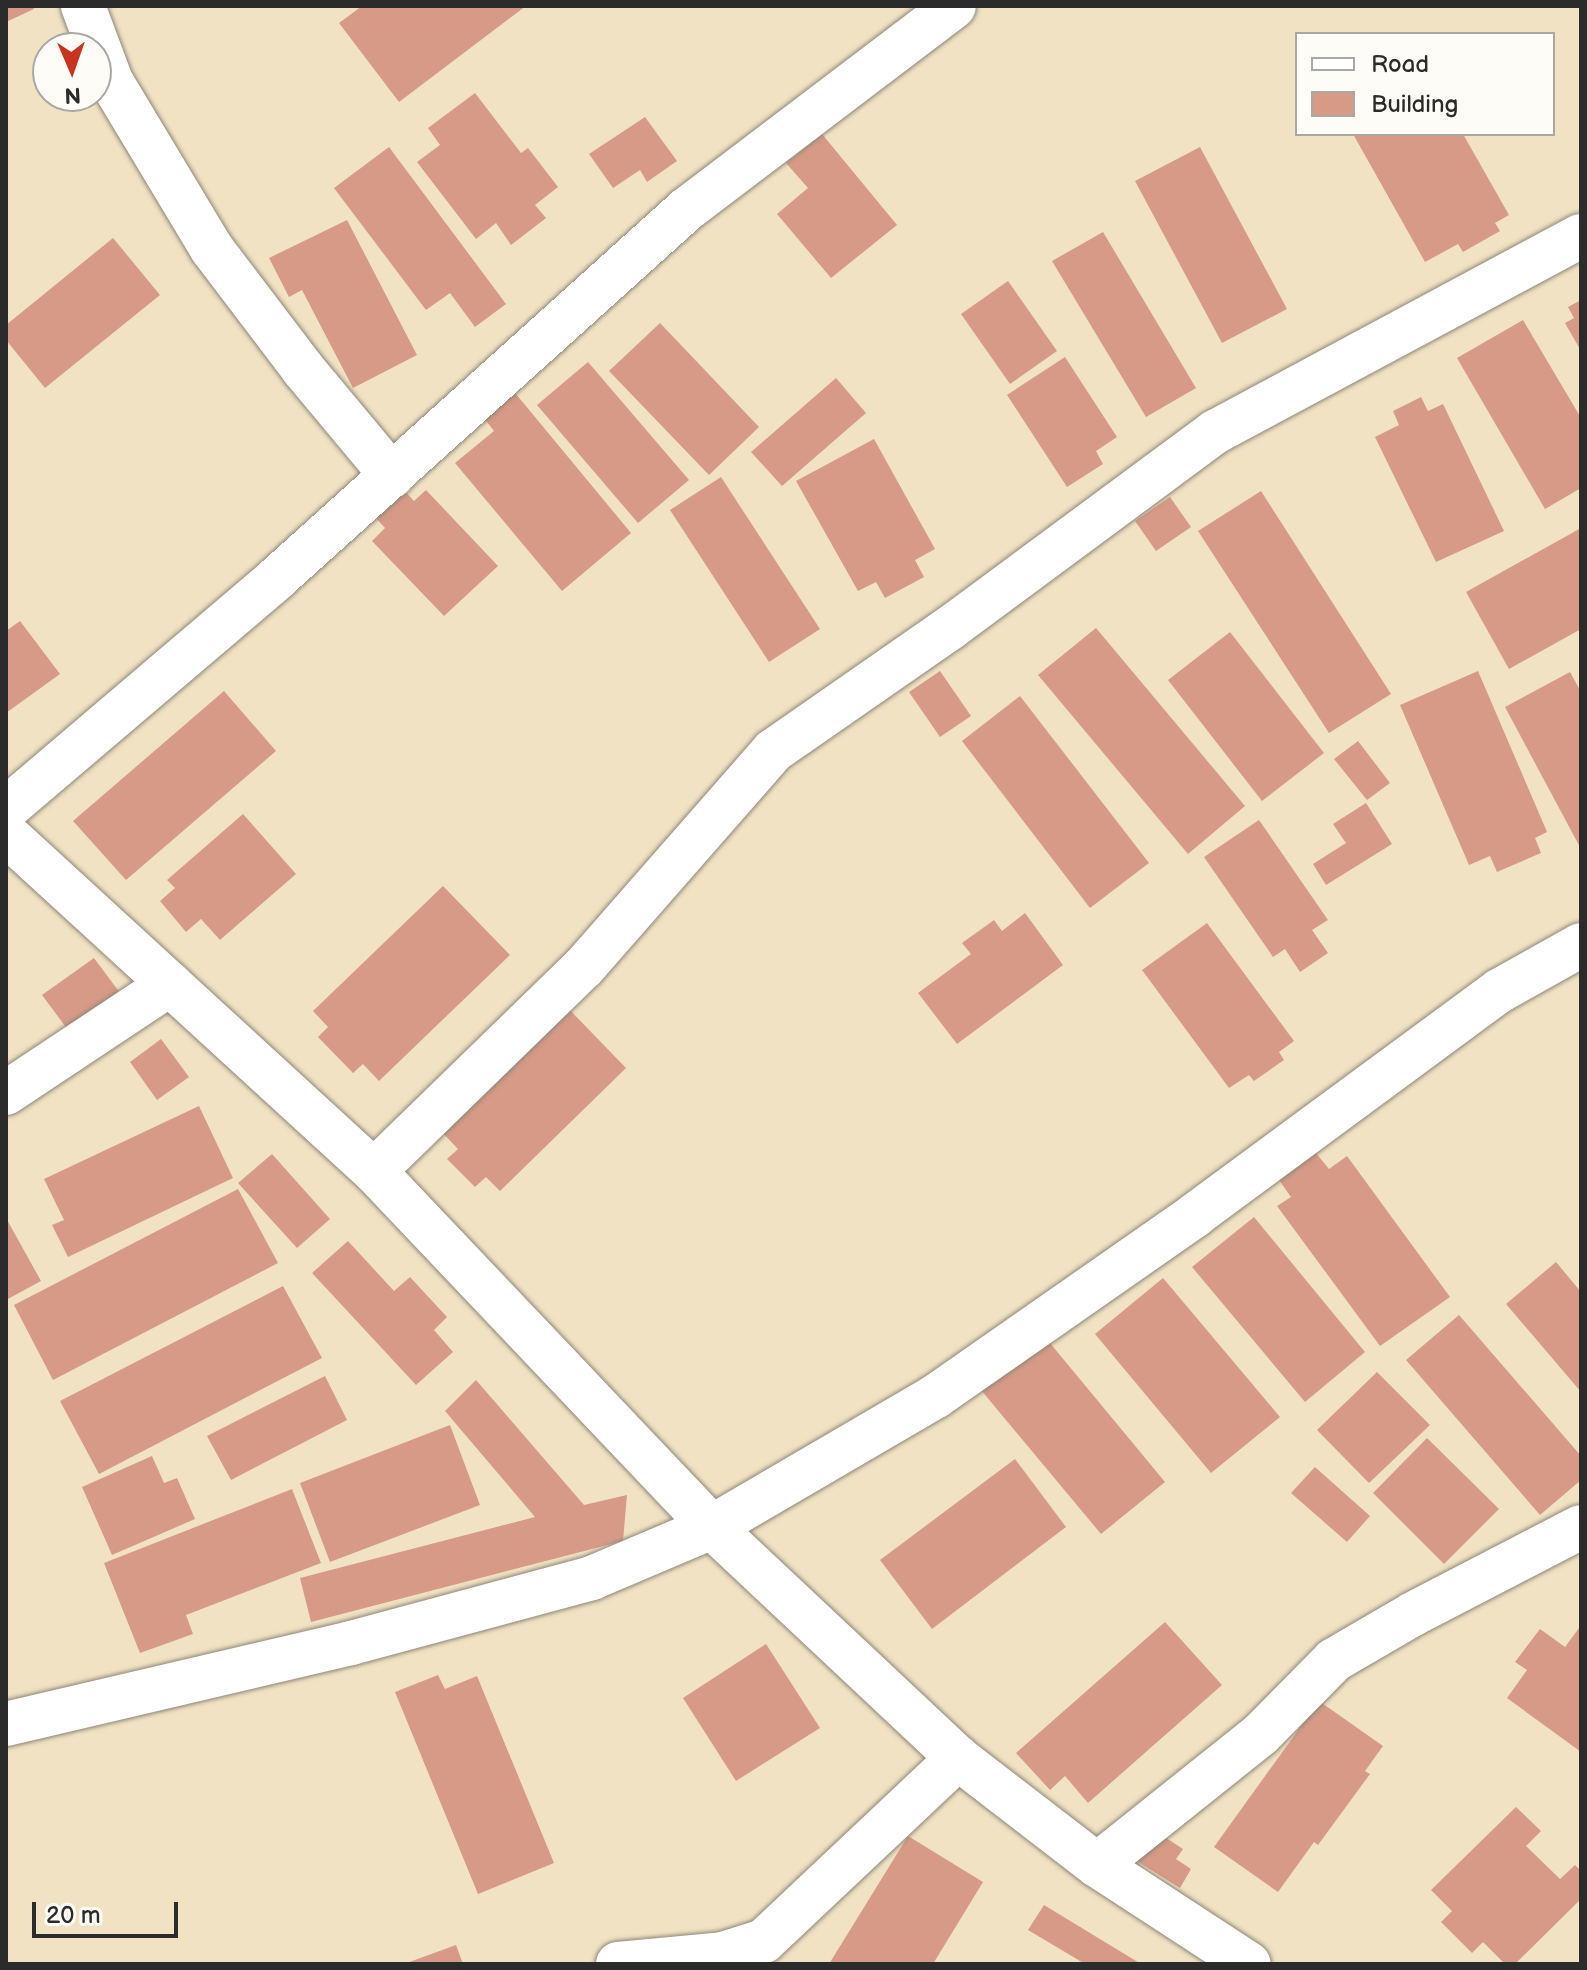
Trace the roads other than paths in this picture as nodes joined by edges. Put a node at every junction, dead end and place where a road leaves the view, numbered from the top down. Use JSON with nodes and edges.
{"nodes":[{"id":1,"x":83,"y":6,"type":"edge"},
{"id":2,"x":954,"y":6,"type":"edge"},
{"id":3,"x":1581,"y":236,"type":"edge"},
{"id":4,"x":392,"y":476,"type":"junction"},
{"id":5,"x":6,"y":809,"type":"edge"},
{"id":6,"x":6,"y":834,"type":"edge"},
{"id":7,"x":1581,"y":945,"type":"edge"},
{"id":8,"x":170,"y":984,"type":"junction"},
{"id":9,"x":6,"y":1093,"type":"edge"},
{"id":10,"x":374,"y":1171,"type":"junction"},
{"id":11,"x":712,"y":1527,"type":"junction"},
{"id":12,"x":1581,"y":1527,"type":"edge"},
{"id":13,"x":6,"y":1724,"type":"edge"},
{"id":14,"x":958,"y":1758,"type":"junction"},
{"id":15,"x":1097,"y":1865,"type":"junction"},
{"id":16,"x":618,"y":1964,"type":"edge"},
{"id":17,"x":1249,"y":1964,"type":"edge"}],
"edges":[{"from":1,"to":4,"type":"street"},
{"from":2,"to":4,"type":"street"},
{"from":3,"to":10,"type":"street"},
{"from":4,"to":5,"type":"street"},
{"from":6,"to":8,"type":"street"},
{"from":7,"to":11,"type":"street"},
{"from":8,"to":9,"type":"street"},
{"from":8,"to":10,"type":"street"},
{"from":10,"to":11,"type":"street"},
{"from":11,"to":13,"type":"street"},
{"from":11,"to":14,"type":"street"},
{"from":12,"to":15,"type":"street"},
{"from":14,"to":15,"type":"street"},
{"from":14,"to":16,"type":"street"},
{"from":15,"to":17,"type":"street"}]}
